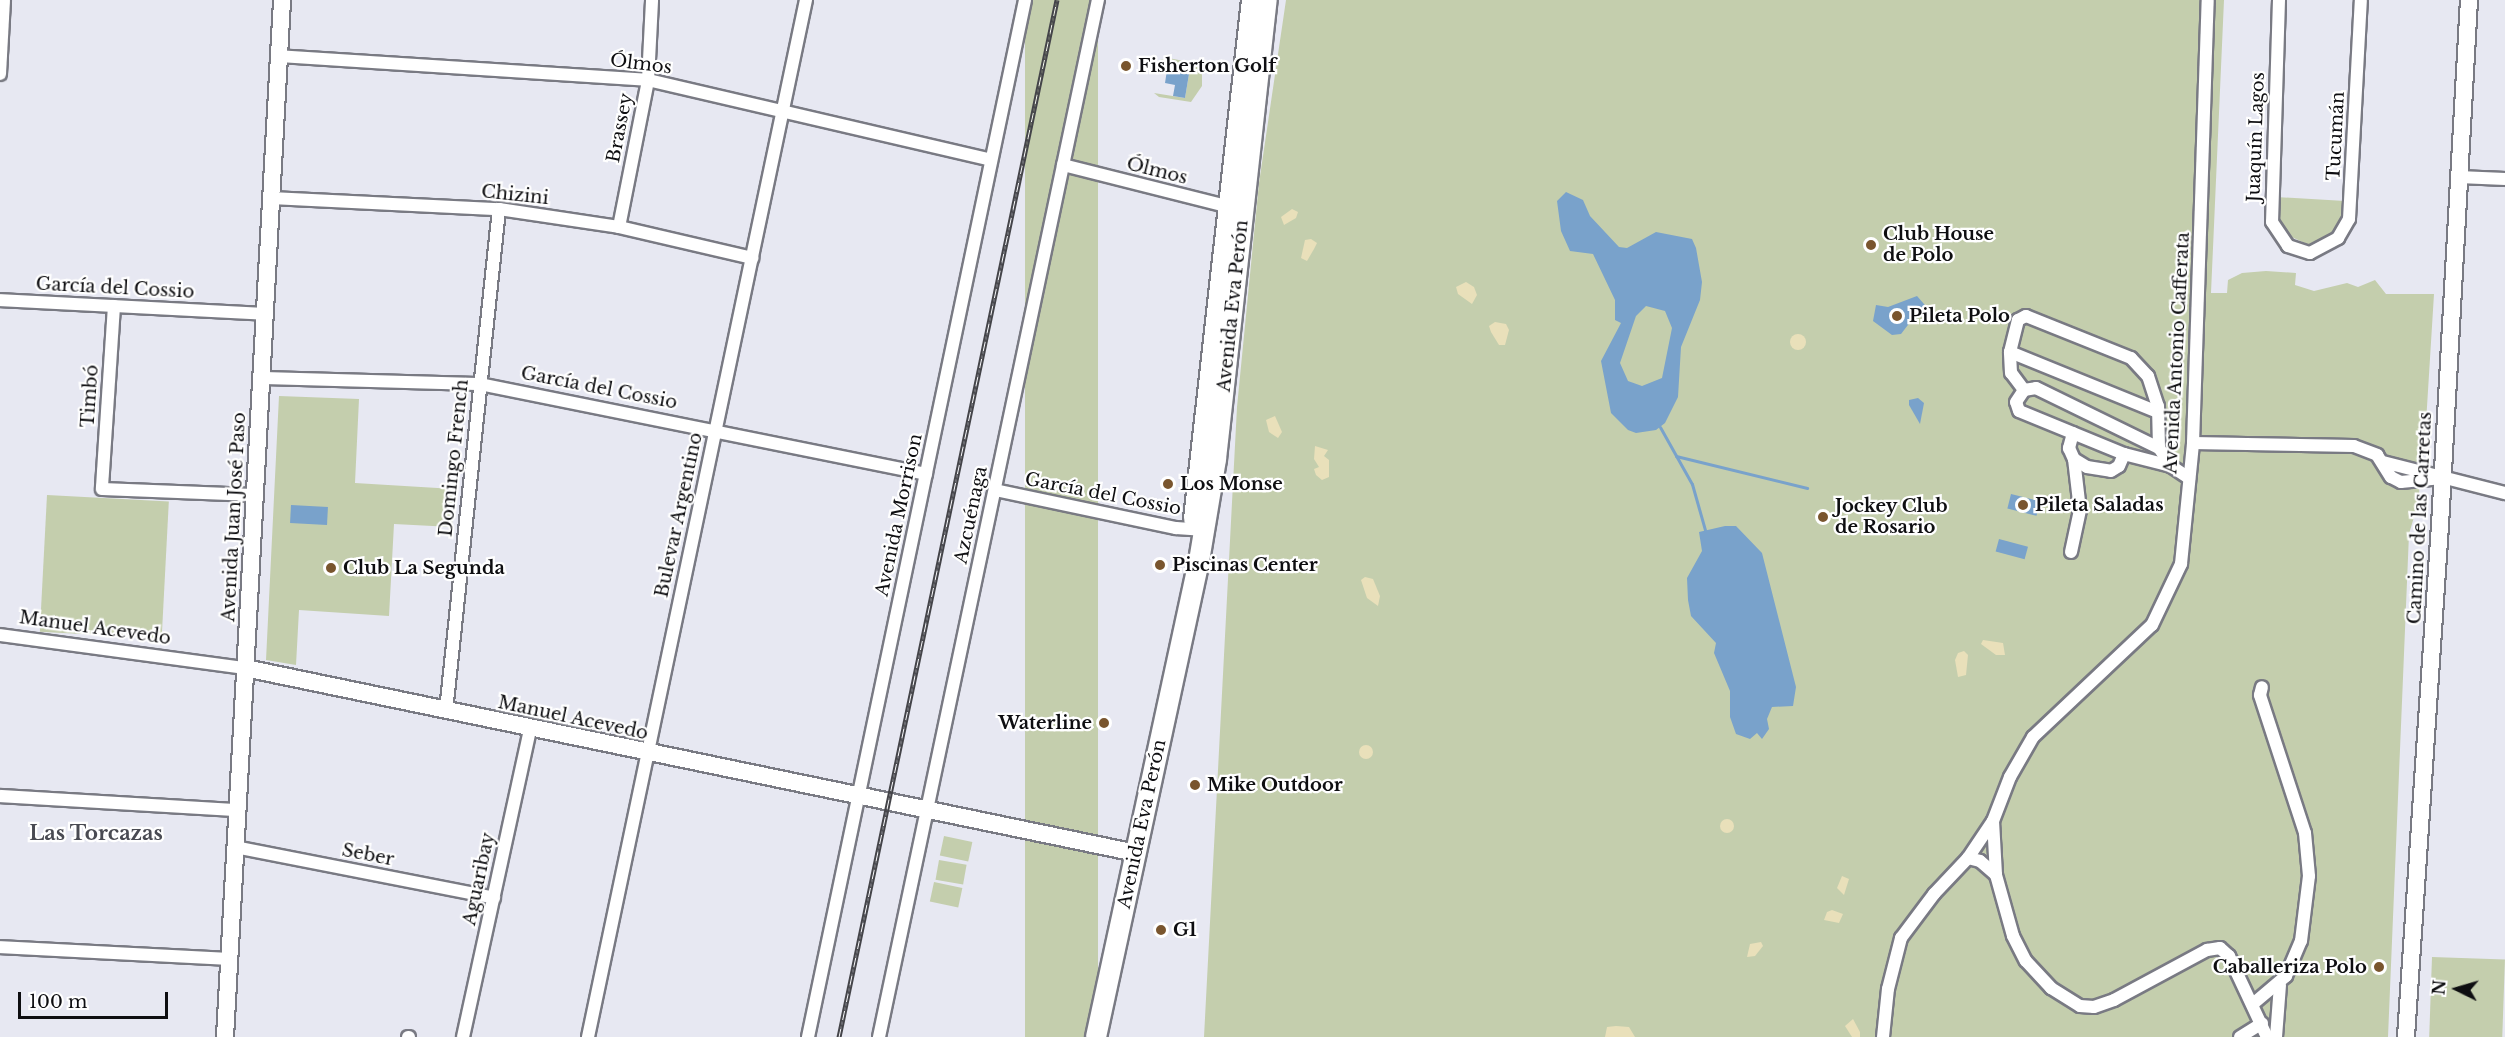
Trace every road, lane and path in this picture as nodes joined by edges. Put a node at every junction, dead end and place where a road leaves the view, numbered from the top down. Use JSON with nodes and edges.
{"nodes":[{"id":1,"x":4,"y":0,"type":"edge"},
{"id":2,"x":282,"y":0,"type":"edge"},
{"id":3,"x":652,"y":0,"type":"edge"},
{"id":4,"x":806,"y":0,"type":"edge"},
{"id":5,"x":1024,"y":0,"type":"edge"},
{"id":6,"x":1098,"y":0,"type":"edge"},
{"id":7,"x":1252,"y":0,"type":"edge"},
{"id":8,"x":1267,"y":0,"type":"edge"},
{"id":9,"x":2208,"y":0,"type":"edge"},
{"id":10,"x":2279,"y":0,"type":"edge"},
{"id":11,"x":2361,"y":0,"type":"edge"},
{"id":12,"x":2469,"y":0,"type":"edge"},
{"id":13,"x":278,"y":57,"type":"junction"},
{"id":14,"x":0,"y":74,"type":"edge"},
{"id":15,"x":648,"y":80,"type":"junction"},
{"id":16,"x":783,"y":111,"type":"junction"},
{"id":17,"x":991,"y":160,"type":"junction"},
{"id":18,"x":1064,"y":165,"type":"junction"},
{"id":19,"x":2459,"y":177,"type":"junction"},
{"id":20,"x":2505,"y":179,"type":"edge"},
{"id":21,"x":271,"y":198,"type":"junction"},
{"id":22,"x":1235,"y":208,"type":"junction"},
{"id":23,"x":499,"y":209,"type":"junction"},
{"id":24,"x":619,"y":227,"type":"junction"},
{"id":25,"x":2310,"y":253,"type":"joint"},
{"id":26,"x":752,"y":258,"type":"junction"},
{"id":27,"x":0,"y":300,"type":"edge"},
{"id":28,"x":114,"y":306,"type":"junction"},
{"id":29,"x":264,"y":314,"type":"junction"},
{"id":30,"x":2010,"y":352,"type":"junction"},
{"id":31,"x":261,"y":378,"type":"junction"},
{"id":32,"x":480,"y":384,"type":"junction"},
{"id":33,"x":2024,"y":390,"type":"junction"},
{"id":34,"x":2158,"y":412,"type":"junction"},
{"id":35,"x":716,"y":428,"type":"junction"},
{"id":36,"x":2073,"y":433,"type":"junction"},
{"id":37,"x":2193,"y":443,"type":"junction"},
{"id":38,"x":2159,"y":448,"type":"junction"},
{"id":39,"x":2124,"y":454,"type":"junction"},
{"id":40,"x":2074,"y":459,"type":"junction"},
{"id":41,"x":2171,"y":466,"type":"junction"},
{"id":42,"x":926,"y":474,"type":"junction"},
{"id":43,"x":2189,"y":478,"type":"junction"},
{"id":44,"x":2442,"y":478,"type":"junction"},
{"id":45,"x":995,"y":490,"type":"junction"},
{"id":46,"x":2505,"y":493,"type":"edge"},
{"id":47,"x":254,"y":495,"type":"junction"},
{"id":48,"x":1199,"y":530,"type":"junction"},
{"id":49,"x":2072,"y":552,"type":"dead end"},
{"id":50,"x":0,"y":635,"type":"edge"},
{"id":51,"x":245,"y":668,"type":"junction"},
{"id":52,"x":2262,"y":687,"type":"dead end"},
{"id":53,"x":446,"y":711,"type":"junction"},
{"id":54,"x":530,"y":729,"type":"junction"},
{"id":55,"x":647,"y":753,"type":"junction"},
{"id":56,"x":0,"y":796,"type":"edge"},
{"id":57,"x":858,"y":797,"type":"junction"},
{"id":58,"x":237,"y":810,"type":"junction"},
{"id":59,"x":927,"y":811,"type":"junction"},
{"id":60,"x":1993,"y":821,"type":"junction"},
{"id":61,"x":235,"y":847,"type":"junction"},
{"id":62,"x":1136,"y":853,"type":"junction"},
{"id":63,"x":1968,"y":858,"type":"junction"},
{"id":64,"x":1996,"y":875,"type":"junction"},
{"id":65,"x":494,"y":898,"type":"junction"},
{"id":66,"x":0,"y":947,"type":"edge"},
{"id":67,"x":229,"y":959,"type":"junction"},
{"id":68,"x":2280,"y":985,"type":"junction"},
{"id":69,"x":2254,"y":1003,"type":"junction"},
{"id":70,"x":2262,"y":1023,"type":"junction"},
{"id":71,"x":225,"y":1037,"type":"edge"},
{"id":72,"x":463,"y":1037,"type":"edge"},
{"id":73,"x":588,"y":1037,"type":"edge"},
{"id":74,"x":808,"y":1037,"type":"edge"},
{"id":75,"x":879,"y":1037,"type":"edge"},
{"id":76,"x":1096,"y":1037,"type":"edge"},
{"id":77,"x":1883,"y":1037,"type":"edge"},
{"id":78,"x":2240,"y":1037,"type":"edge"},
{"id":79,"x":2268,"y":1037,"type":"edge"},
{"id":80,"x":2276,"y":1037,"type":"edge"},
{"id":81,"x":2406,"y":1037,"type":"edge"}],
"edges":[{"from":1,"to":14,"type":"street"},
{"from":2,"to":13,"type":"street","name":"Avenida Juan José Paso"},
{"from":3,"to":15,"type":"street","name":"Brassey"},
{"from":4,"to":16,"type":"street","name":"Bulevar Argentino"},
{"from":5,"to":17,"type":"street","name":"Avenida Morrison"},
{"from":6,"to":18,"type":"street","name":"Azcuénaga"},
{"from":7,"to":22,"type":"main road","name":"Avenida Eva Perón"},
{"from":8,"to":22,"type":"main road","name":"Avenida Eva Perón"},
{"from":9,"to":37,"type":"street","name":"Avenida Antonio Cafferata"},
{"from":10,"to":25,"type":"street","name":"Juaquín Lagos"},
{"from":11,"to":25,"type":"street","name":"Tucumán"},
{"from":12,"to":19,"type":"street","name":"Camino de las Carretas"},
{"from":13,"to":15,"type":"street","name":"Ólmos"},
{"from":13,"to":21,"type":"street","name":"Avenida Juan José Paso"},
{"from":15,"to":16,"type":"street","name":"Ólmos"},
{"from":15,"to":24,"type":"street","name":"Brassey"},
{"from":16,"to":17,"type":"street","name":"Ólmos"},
{"from":16,"to":26,"type":"street","name":"Bulevar Argentino"},
{"from":17,"to":42,"type":"street","name":"Avenida Morrison"},
{"from":18,"to":22,"type":"street","name":"Ólmos"},
{"from":18,"to":45,"type":"street","name":"Azcuénaga"},
{"from":19,"to":20,"type":"street"},
{"from":19,"to":44,"type":"street","name":"Camino de las Carretas"},
{"from":21,"to":23,"type":"street","name":"Chizini"},
{"from":21,"to":29,"type":"street","name":"Avenida Juan José Paso"},
{"from":22,"to":48,"type":"main road","name":"Avenida Eva Perón"},
{"from":23,"to":24,"type":"street","name":"Chizini"},
{"from":23,"to":32,"type":"street","name":"Domingo French"},
{"from":24,"to":26,"type":"street","name":"Chizini"},
{"from":26,"to":35,"type":"street","name":"Bulevar Argentino"},
{"from":27,"to":28,"type":"street","name":"García del Cossio"},
{"from":28,"to":29,"type":"street","name":"García del Cossio"},
{"from":28,"to":47,"type":"street","name":"Timbó"},
{"from":29,"to":31,"type":"street","name":"Avenida Juan José Paso"},
{"from":30,"to":33,"type":"street"},
{"from":30,"to":34,"type":"street"},
{"from":30,"to":34,"type":"street"},
{"from":31,"to":32,"type":"street","name":"García del Cossio"},
{"from":31,"to":47,"type":"street","name":"Avenida Juan José Paso"},
{"from":32,"to":35,"type":"street","name":"García del Cossio"},
{"from":32,"to":53,"type":"street","name":"Domingo French"},
{"from":33,"to":36,"type":"street"},
{"from":33,"to":38,"type":"street"},
{"from":34,"to":38,"type":"street"},
{"from":35,"to":42,"type":"street","name":"García del Cossio"},
{"from":35,"to":55,"type":"street","name":"Bulevar Argentino"},
{"from":36,"to":39,"type":"street"},
{"from":36,"to":40,"type":"street"},
{"from":37,"to":43,"type":"street","name":"Avenida Antonio Cafferata"},
{"from":37,"to":44,"type":"street"},
{"from":38,"to":41,"type":"street"},
{"from":39,"to":40,"type":"street"},
{"from":39,"to":41,"type":"street"},
{"from":40,"to":49,"type":"street"},
{"from":41,"to":43,"type":"street"},
{"from":42,"to":57,"type":"street","name":"Avenida Morrison"},
{"from":43,"to":60,"type":"street","name":"Avenida Antonio Cafferata"},
{"from":44,"to":46,"type":"street"},
{"from":44,"to":81,"type":"street","name":"Camino de las Carretas"},
{"from":45,"to":48,"type":"street","name":"García del Cossio"},
{"from":45,"to":59,"type":"street","name":"Azcuénaga"},
{"from":47,"to":51,"type":"street","name":"Avenida Juan José Paso"},
{"from":48,"to":62,"type":"main road","name":"Avenida Eva Perón"},
{"from":50,"to":51,"type":"street","name":"Manuel Acevedo"},
{"from":51,"to":53,"type":"street","name":"Manuel Acevedo"},
{"from":51,"to":58,"type":"street","name":"Avenida Juan José Paso"},
{"from":52,"to":68,"type":"street"},
{"from":53,"to":54,"type":"street","name":"Manuel Acevedo"},
{"from":54,"to":55,"type":"street","name":"Manuel Acevedo"},
{"from":54,"to":65,"type":"street","name":"Aguaribay"},
{"from":55,"to":57,"type":"street","name":"Manuel Acevedo"},
{"from":55,"to":73,"type":"street","name":"Bulevar Argentino"},
{"from":56,"to":58,"type":"street"},
{"from":57,"to":59,"type":"street","name":"Manuel Acevedo"},
{"from":57,"to":74,"type":"street","name":"Avenida Morrison"},
{"from":58,"to":61,"type":"street","name":"Avenida Juan José Paso"},
{"from":59,"to":62,"type":"street","name":"Manuel Acevedo"},
{"from":59,"to":75,"type":"street","name":"Azcuénaga"},
{"from":60,"to":63,"type":"street","name":"Avenida Antonio Cafferata"},
{"from":60,"to":64,"type":"street"},
{"from":61,"to":65,"type":"street","name":"Seber"},
{"from":61,"to":67,"type":"street","name":"Avenida Juan José Paso"},
{"from":62,"to":76,"type":"main road","name":"Avenida Eva Perón"},
{"from":63,"to":64,"type":"street"},
{"from":63,"to":77,"type":"street","name":"Avenida Antonio Cafferata"},
{"from":64,"to":69,"type":"street"},
{"from":65,"to":72,"type":"street","name":"Aguaribay"},
{"from":66,"to":67,"type":"street"},
{"from":67,"to":71,"type":"street","name":"Avenida Juan José Paso"},
{"from":68,"to":69,"type":"street"},
{"from":68,"to":80,"type":"street"},
{"from":69,"to":70,"type":"street"},
{"from":70,"to":78,"type":"street"},
{"from":70,"to":79,"type":"street"}]}
